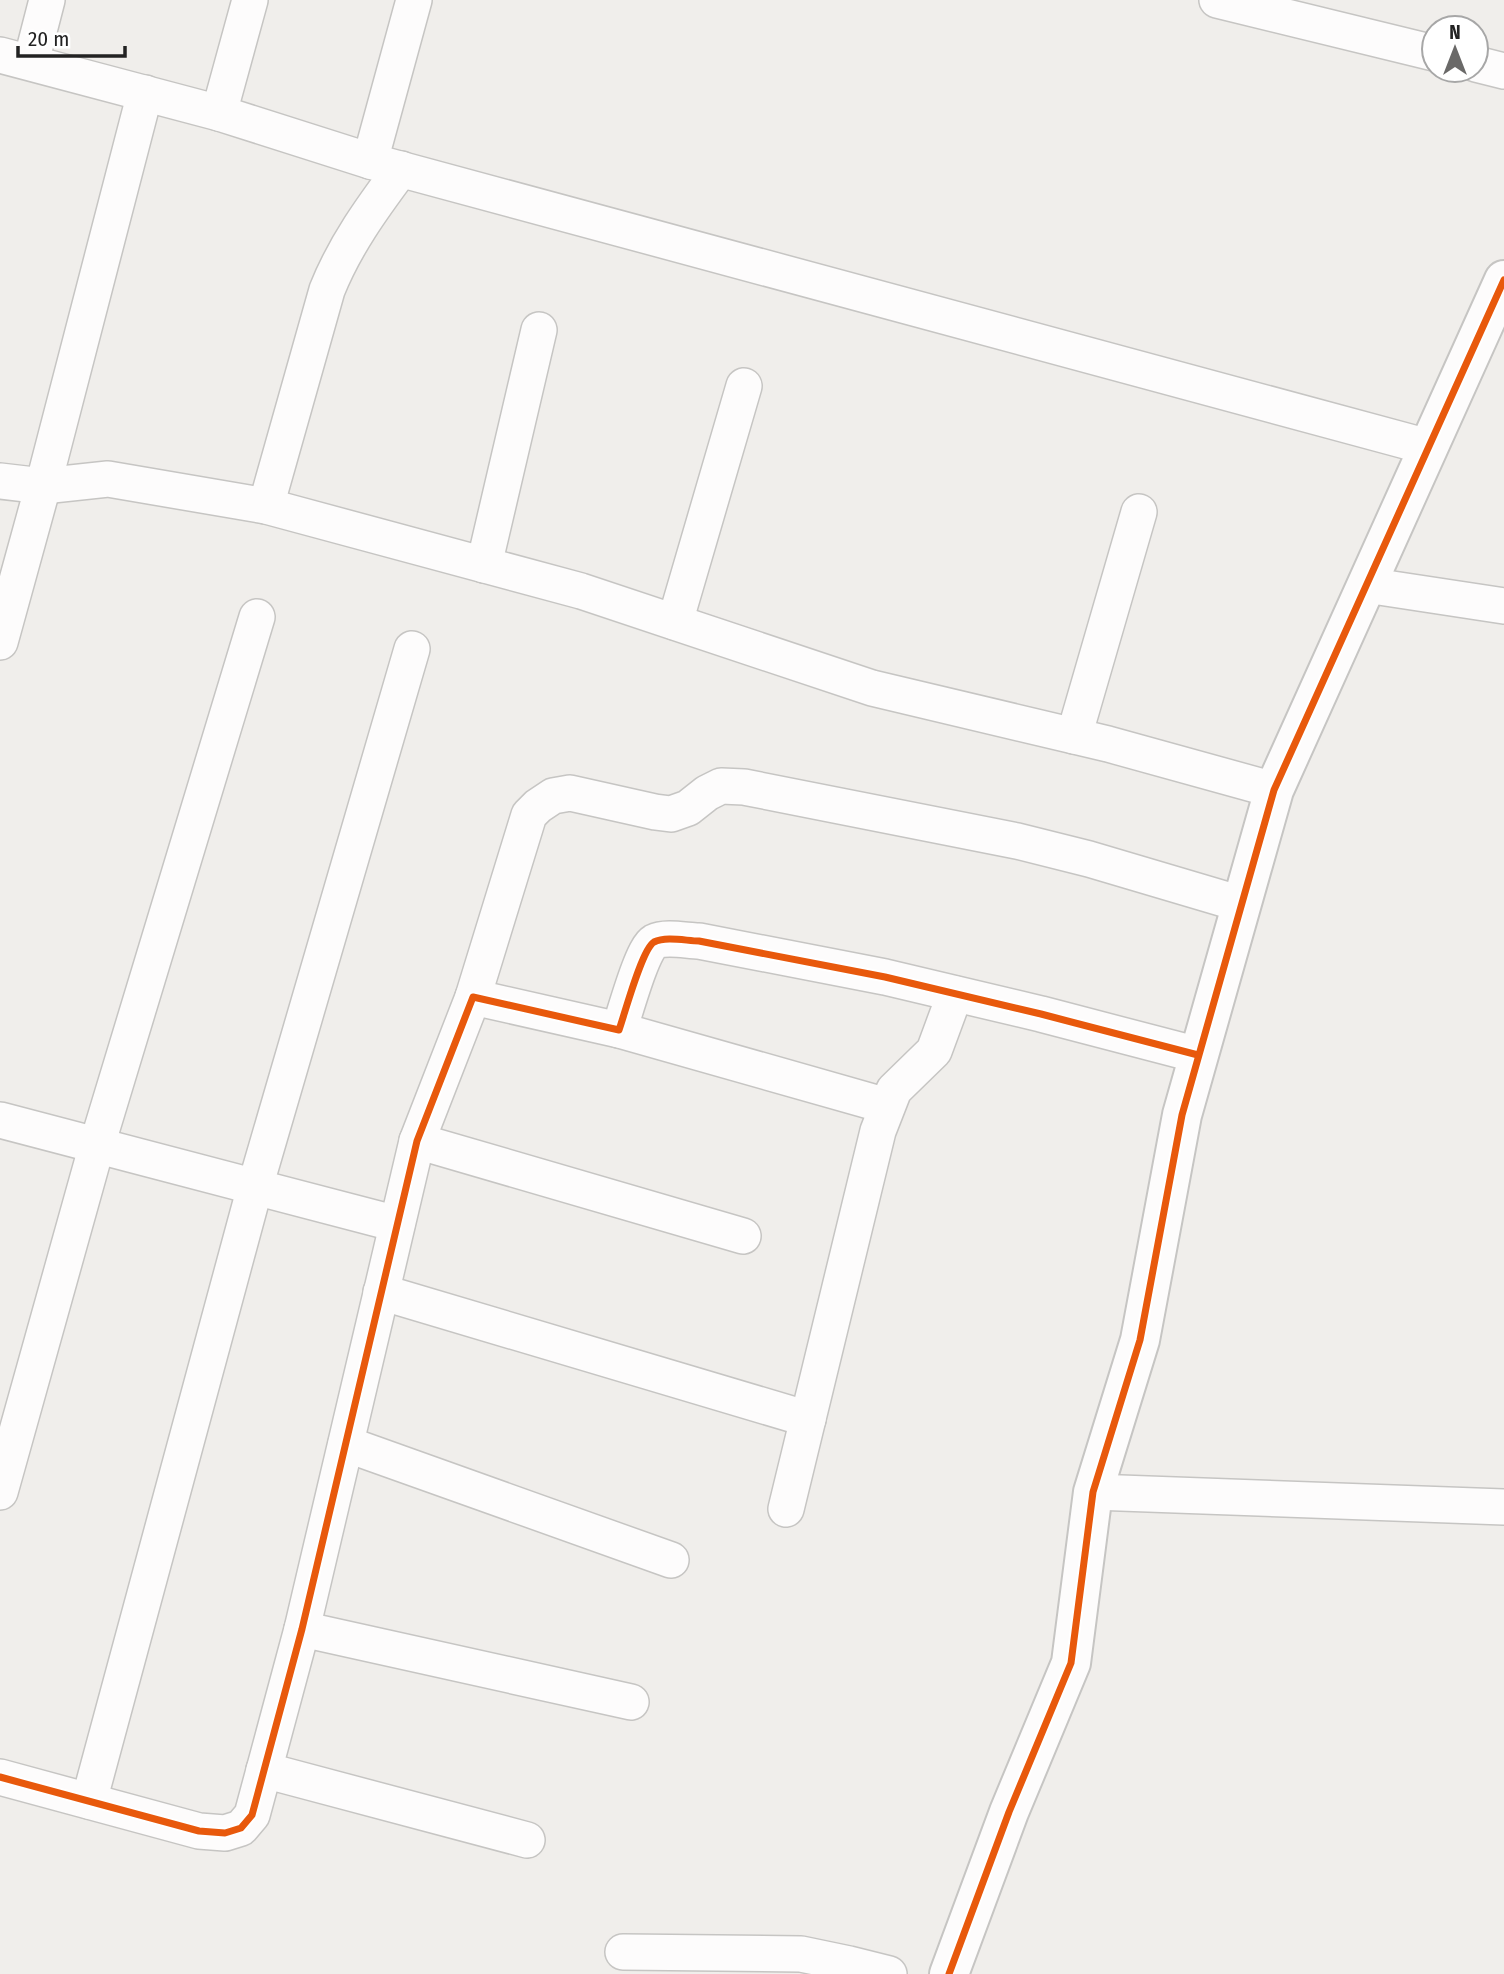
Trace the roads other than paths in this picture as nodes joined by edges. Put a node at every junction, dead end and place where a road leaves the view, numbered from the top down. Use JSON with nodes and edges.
{"nodes":[{"id":1,"x":47,"y":0,"type":"edge"},
{"id":2,"x":250,"y":0,"type":"edge"},
{"id":3,"x":414,"y":0,"type":"edge"},
{"id":4,"x":1217,"y":0,"type":"edge"},
{"id":5,"x":1420,"y":50,"type":"edge"},
{"id":6,"x":15,"y":58,"type":"edge"},
{"id":7,"x":145,"y":93,"type":"junction"},
{"id":8,"x":219,"y":113,"type":"junction"},
{"id":9,"x":386,"y":165,"type":"junction"},
{"id":10,"x":1504,"y":280,"type":"edge"},
{"id":11,"x":539,"y":330,"type":"dead end"},
{"id":12,"x":744,"y":386,"type":"dead end"},
{"id":13,"x":1428,"y":447,"type":"junction"},
{"id":14,"x":0,"y":481,"type":"edge"},
{"id":15,"x":43,"y":486,"type":"junction"},
{"id":16,"x":267,"y":506,"type":"junction"},
{"id":17,"x":1139,"y":512,"type":"dead end"},
{"id":18,"x":484,"y":565,"type":"junction"},
{"id":19,"x":1366,"y":585,"type":"junction"},
{"id":20,"x":1504,"y":606,"type":"edge"},
{"id":21,"x":257,"y":617,"type":"dead end"},
{"id":22,"x":675,"y":622,"type":"junction"},
{"id":23,"x":0,"y":642,"type":"edge"},
{"id":24,"x":412,"y":649,"type":"dead end"},
{"id":25,"x":1074,"y":736,"type":"junction"},
{"id":26,"x":1274,"y":790,"type":"junction"},
{"id":27,"x":1241,"y":904,"type":"junction"},
{"id":28,"x":955,"y":994,"type":"junction"},
{"id":29,"x":473,"y":997,"type":"junction"},
{"id":30,"x":619,"y":1030,"type":"junction"},
{"id":31,"x":1198,"y":1055,"type":"junction"},
{"id":32,"x":887,"y":1106,"type":"junction"},
{"id":33,"x":0,"y":1119,"type":"edge"},
{"id":34,"x":417,"y":1141,"type":"junction"},
{"id":35,"x":97,"y":1145,"type":"junction"},
{"id":36,"x":255,"y":1187,"type":"junction"},
{"id":37,"x":397,"y":1224,"type":"junction"},
{"id":38,"x":743,"y":1236,"type":"dead end"},
{"id":39,"x":381,"y":1292,"type":"junction"},
{"id":40,"x":808,"y":1419,"type":"junction"},
{"id":41,"x":346,"y":1444,"type":"junction"},
{"id":42,"x":0,"y":1492,"type":"edge"},
{"id":43,"x":1093,"y":1492,"type":"junction"},
{"id":44,"x":1504,"y":1507,"type":"edge"},
{"id":45,"x":786,"y":1510,"type":"dead end"},
{"id":46,"x":671,"y":1560,"type":"dead end"},
{"id":47,"x":302,"y":1629,"type":"junction"},
{"id":48,"x":631,"y":1702,"type":"dead end"},
{"id":49,"x":264,"y":1770,"type":"junction"},
{"id":50,"x":0,"y":1777,"type":"edge"},
{"id":51,"x":89,"y":1801,"type":"junction"},
{"id":52,"x":527,"y":1840,"type":"dead end"},
{"id":53,"x":623,"y":1952,"type":"dead end"},
{"id":54,"x":889,"y":1974,"type":"edge"},
{"id":55,"x":949,"y":1974,"type":"edge"}],
"edges":[{"from":1,"to":6,"type":"street"},
{"from":2,"to":8,"type":"street"},
{"from":3,"to":9,"type":"street"},
{"from":4,"to":5,"type":"street"},
{"from":6,"to":7,"type":"street"},
{"from":7,"to":8,"type":"street"},
{"from":7,"to":15,"type":"street"},
{"from":8,"to":9,"type":"street"},
{"from":9,"to":13,"type":"street"},
{"from":9,"to":16,"type":"street"},
{"from":10,"to":13,"type":"street"},
{"from":11,"to":18,"type":"street"},
{"from":12,"to":22,"type":"street"},
{"from":13,"to":19,"type":"street"},
{"from":14,"to":15,"type":"street"},
{"from":15,"to":16,"type":"street"},
{"from":15,"to":23,"type":"street"},
{"from":16,"to":18,"type":"street"},
{"from":17,"to":25,"type":"street"},
{"from":18,"to":22,"type":"street"},
{"from":19,"to":20,"type":"street"},
{"from":19,"to":26,"type":"street"},
{"from":21,"to":35,"type":"street"},
{"from":22,"to":25,"type":"street"},
{"from":24,"to":36,"type":"street"},
{"from":25,"to":26,"type":"street"},
{"from":26,"to":27,"type":"street"},
{"from":27,"to":29,"type":"street"},
{"from":27,"to":31,"type":"street"},
{"from":28,"to":30,"type":"street"},
{"from":28,"to":31,"type":"street"},
{"from":28,"to":32,"type":"street"},
{"from":29,"to":30,"type":"street"},
{"from":29,"to":34,"type":"street"},
{"from":30,"to":32,"type":"street"},
{"from":31,"to":43,"type":"street"},
{"from":32,"to":40,"type":"street"},
{"from":33,"to":35,"type":"street"},
{"from":34,"to":37,"type":"street"},
{"from":34,"to":38,"type":"street"},
{"from":35,"to":36,"type":"street"},
{"from":35,"to":42,"type":"street"},
{"from":36,"to":37,"type":"street"},
{"from":36,"to":51,"type":"street"},
{"from":37,"to":39,"type":"street"},
{"from":39,"to":40,"type":"street"},
{"from":39,"to":41,"type":"street"},
{"from":40,"to":45,"type":"street"},
{"from":41,"to":46,"type":"street"},
{"from":41,"to":47,"type":"street"},
{"from":43,"to":44,"type":"street"},
{"from":43,"to":55,"type":"street"},
{"from":47,"to":48,"type":"street"},
{"from":47,"to":49,"type":"street"},
{"from":49,"to":51,"type":"street"},
{"from":49,"to":52,"type":"street"},
{"from":50,"to":51,"type":"street"},
{"from":53,"to":54,"type":"street"}]}
